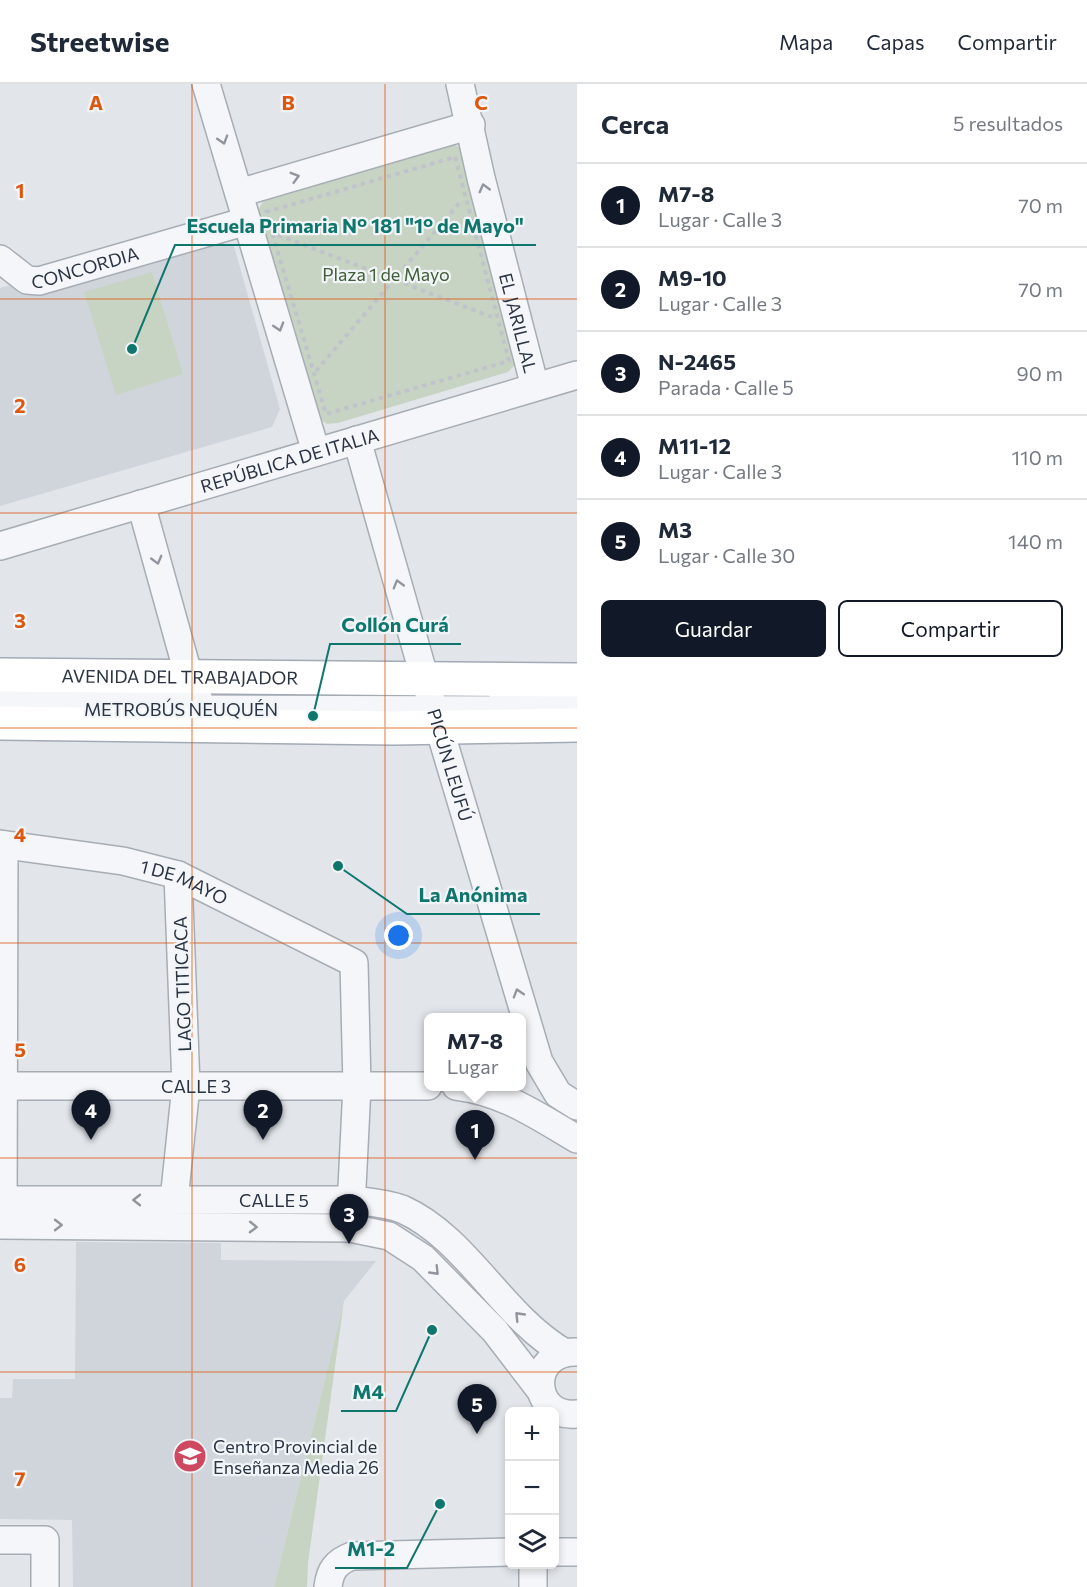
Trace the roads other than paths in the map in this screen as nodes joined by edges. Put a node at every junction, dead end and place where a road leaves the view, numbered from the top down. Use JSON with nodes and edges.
{"nodes":[{"id":1,"x":206,"y":84,"type":"edge"},
{"id":2,"x":460,"y":84,"type":"edge"},
{"id":3,"x":471,"y":125,"type":"junction"},
{"id":4,"x":239,"y":193,"type":"junction"},
{"id":5,"x":247,"y":222,"type":"junction"},
{"id":6,"x":0,"y":259,"type":"edge"},
{"id":7,"x":576,"y":380,"type":"edge"},
{"id":8,"x":535,"y":387,"type":"junction"},
{"id":9,"x":357,"y":440,"type":"junction"},
{"id":10,"x":316,"y":452,"type":"junction"},
{"id":11,"x":141,"y":504,"type":"junction"},
{"id":12,"x":0,"y":546,"type":"edge"},
{"id":13,"x":0,"y":675,"type":"edge"},
{"id":14,"x":189,"y":677,"type":"junction"},
{"id":15,"x":577,"y":680,"type":"edge"},
{"id":16,"x":0,"y":696,"type":"edge"},
{"id":17,"x":577,"y":698,"type":"edge"},
{"id":18,"x":432,"y":704,"type":"junction"},
{"id":19,"x":0,"y":709,"type":"edge"},
{"id":20,"x":577,"y":711,"type":"edge"},
{"id":21,"x":134,"y":715,"type":"joint"},
{"id":22,"x":0,"y":723,"type":"edge"},
{"id":23,"x":577,"y":725,"type":"edge"},
{"id":24,"x":2,"y":845,"type":"edge"},
{"id":25,"x":178,"y":875,"type":"junction"},
{"id":26,"x":524,"y":1013,"type":"edge"},
{"id":27,"x":526,"y":1019,"type":"edge"},
{"id":28,"x":2,"y":1086,"type":"edge"},
{"id":29,"x":186,"y":1086,"type":"junction"},
{"id":30,"x":357,"y":1086,"type":"junction"},
{"id":31,"x":424,"y":1086,"type":"edge"},
{"id":32,"x":486,"y":1091,"type":"edge"},
{"id":33,"x":577,"y":1106,"type":"edge"},
{"id":34,"x":577,"y":1139,"type":"edge"},
{"id":35,"x":174,"y":1200,"type":"junction"},
{"id":36,"x":352,"y":1200,"type":"junction"},
{"id":37,"x":2,"y":1213,"type":"edge"},
{"id":38,"x":350,"y":1228,"type":"junction"},
{"id":39,"x":574,"y":1352,"type":"edge"},
{"id":40,"x":542,"y":1401,"type":"edge"},
{"id":41,"x":577,"y":1414,"type":"edge"},
{"id":42,"x":0,"y":1540,"type":"edge"},
{"id":43,"x":505,"y":1552,"type":"edge"},
{"id":44,"x":559,"y":1552,"type":"edge"},
{"id":45,"x":577,"y":1552,"type":"edge"},
{"id":46,"x":533,"y":1569,"type":"edge"},
{"id":47,"x":45,"y":1587,"type":"edge"},
{"id":48,"x":328,"y":1587,"type":"edge"},
{"id":49,"x":533,"y":1587,"type":"edge"}],
"edges":[{"from":1,"to":4,"type":"street","one_way":true},
{"from":2,"to":3,"type":"street","name":"EL JARILLAL"},
{"from":4,"to":3,"type":"street","one_way":true},
{"from":8,"to":3,"type":"street","name":"EL JARILLAL","one_way":true},
{"from":4,"to":5,"type":"street"},
{"from":5,"to":6,"type":"street","name":"CONCORDIA"},
{"from":5,"to":10,"type":"street","one_way":true},
{"from":7,"to":8,"type":"street","name":"REPÚBLICA DE ITALIA"},
{"from":8,"to":9,"type":"street","name":"REPÚBLICA DE ITALIA"},
{"from":9,"to":10,"type":"street","name":"REPÚBLICA DE ITALIA"},
{"from":18,"to":9,"type":"street","name":"PICÚN LEUFÚ","one_way":true},
{"from":10,"to":11,"type":"street","name":"REPÚBLICA DE ITALIA"},
{"from":11,"to":12,"type":"street","name":"REPÚBLICA DE ITALIA"},
{"from":11,"to":14,"type":"street","one_way":true},
{"from":13,"to":14,"type":"main road","name":"AVENIDA DEL TRABAJADOR"},
{"from":14,"to":18,"type":"main road","name":"AVENIDA DEL TRABAJADOR"},
{"from":15,"to":18,"type":"main road","name":"AVENIDA DEL TRABAJADOR"},
{"from":16,"to":18,"type":"street","name":"METROBÚS NEUQUÉN"},
{"from":17,"to":18,"type":"street","name":"METROBÚS NEUQUÉN"},
{"from":18,"to":19,"type":"street","name":"METROBÚS NEUQUÉN"},
{"from":18,"to":20,"type":"street","name":"METROBÚS NEUQUÉN"},
{"from":18,"to":22,"type":"main road","name":"AVENIDA DEL TRABAJADOR"},
{"from":18,"to":23,"type":"main road","name":"AVENIDA DEL TRABAJADOR"},
{"from":26,"to":18,"type":"street","name":"PICÚN LEUFÚ","one_way":true},
{"from":21,"to":21,"type":"street"},
{"from":24,"to":25,"type":"street","name":"1 DE MAYO"},
{"from":24,"to":28,"type":"street"},
{"from":25,"to":29,"type":"street","name":"LAGO TITICACA"},
{"from":25,"to":30,"type":"street","name":"1 DE MAYO"},
{"from":33,"to":27,"type":"street","name":"PICÚN LEUFÚ","one_way":true},
{"from":28,"to":29,"type":"street","name":"CALLE 3"},
{"from":28,"to":37,"type":"street"},
{"from":29,"to":30,"type":"street","name":"CALLE 3"},
{"from":29,"to":35,"type":"street","name":"LAGO TITICACA"},
{"from":30,"to":31,"type":"street","name":"CALLE 3"},
{"from":30,"to":36,"type":"street"},
{"from":32,"to":34,"type":"street"},
{"from":35,"to":36,"type":"street","name":"CALLE 5"},
{"from":35,"to":37,"type":"street","name":"CALLE 5","one_way":true},
{"from":36,"to":38,"type":"street"},
{"from":39,"to":36,"type":"street","name":"CALLE 5","one_way":true},
{"from":37,"to":38,"type":"street","name":"CALLE 5","one_way":true},
{"from":38,"to":40,"type":"street","name":"CALLE 5","one_way":true},
{"from":39,"to":40,"type":"street"},
{"from":40,"to":41,"type":"street"},
{"from":42,"to":47,"type":"street"},
{"from":43,"to":48,"type":"street"},
{"from":44,"to":45,"type":"street"},
{"from":46,"to":49,"type":"street"}]}
